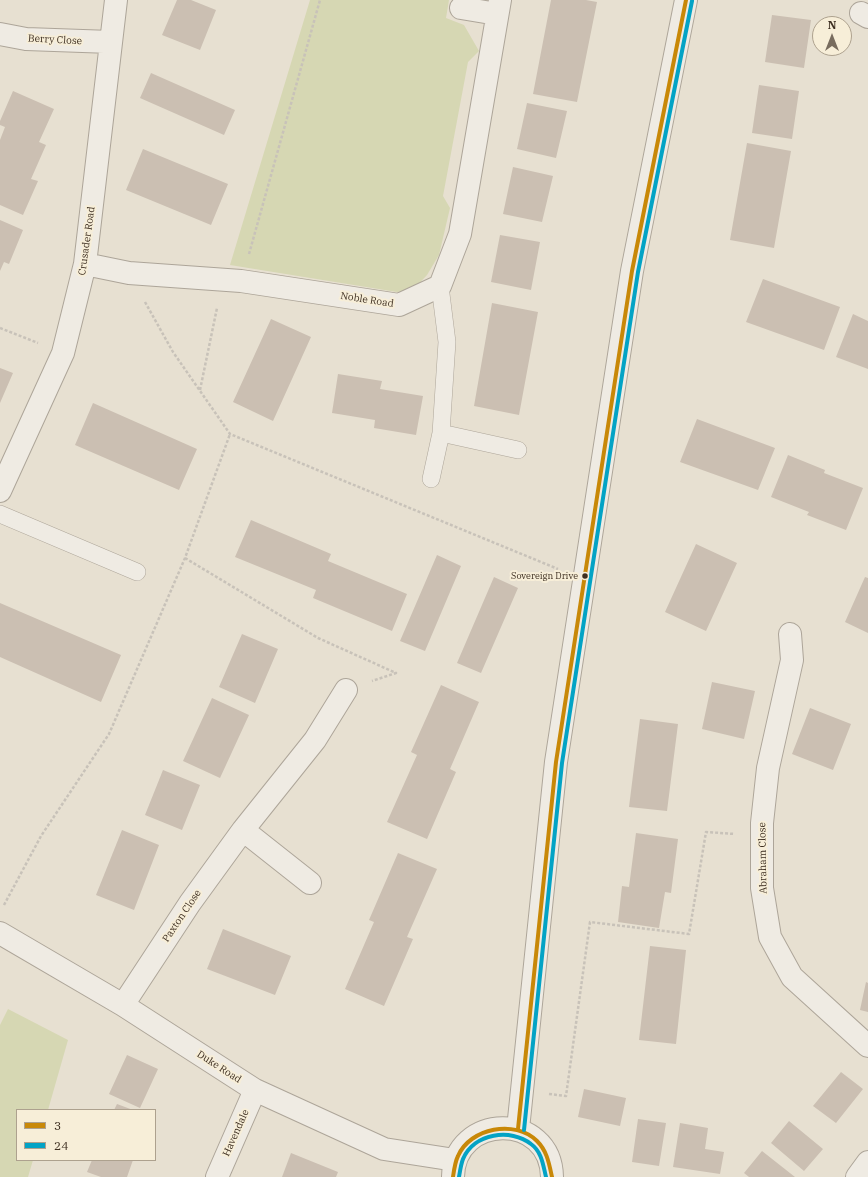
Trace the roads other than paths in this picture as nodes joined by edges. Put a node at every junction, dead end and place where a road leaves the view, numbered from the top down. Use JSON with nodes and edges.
{"nodes":[{"id":1,"x":116,"y":0,"type":"edge"},
{"id":2,"x":686,"y":0,"type":"edge"},
{"id":3,"x":499,"y":7,"type":"edge"},
{"id":4,"x":461,"y":8,"type":"dead end"},
{"id":5,"x":0,"y":34,"type":"edge"},
{"id":6,"x":111,"y":42,"type":"junction"},
{"id":7,"x":86,"y":264,"type":"junction"},
{"id":8,"x":440,"y":286,"type":"junction"},
{"id":9,"x":440,"y":433,"type":"junction"},
{"id":10,"x":518,"y":450,"type":"dead end"},
{"id":11,"x":431,"y":478,"type":"dead end"},
{"id":12,"x":0,"y":491,"type":"edge"},
{"id":13,"x":0,"y":514,"type":"edge"},
{"id":14,"x":137,"y":572,"type":"dead end"},
{"id":15,"x":790,"y":634,"type":"dead end"},
{"id":16,"x":346,"y":690,"type":"road end"},
{"id":17,"x":243,"y":830,"type":"junction"},
{"id":18,"x":310,"y":883,"type":"dead end"},
{"id":19,"x":0,"y":932,"type":"edge"},
{"id":20,"x":123,"y":1005,"type":"junction"},
{"id":21,"x":868,"y":1046,"type":"edge"},
{"id":22,"x":255,"y":1090,"type":"junction"},
{"id":23,"x":518,"y":1129,"type":"junction"},
{"id":24,"x":868,"y":1162,"type":"edge"},
{"id":25,"x":454,"y":1169,"type":"edge"},
{"id":26,"x":217,"y":1177,"type":"edge"},
{"id":27,"x":552,"y":1177,"type":"edge"},
{"id":28,"x":857,"y":1177,"type":"edge"}],
"edges":[{"from":1,"to":6,"type":"street","name":"Crusader Road"},
{"from":2,"to":23,"type":"street"},
{"from":3,"to":4,"type":"street"},
{"from":3,"to":8,"type":"street"},
{"from":5,"to":6,"type":"street","name":"Berry Close"},
{"from":6,"to":7,"type":"street","name":"Crusader Road"},
{"from":7,"to":8,"type":"street","name":"Noble Road"},
{"from":7,"to":12,"type":"street","name":"Crusader Road"},
{"from":8,"to":9,"type":"lane"},
{"from":9,"to":10,"type":"lane"},
{"from":9,"to":11,"type":"lane"},
{"from":13,"to":14,"type":"lane"},
{"from":15,"to":21,"type":"street","name":"Abraham Close"},
{"from":16,"to":17,"type":"street","name":"Paxton Close"},
{"from":17,"to":18,"type":"street"},
{"from":17,"to":20,"type":"street","name":"Paxton Close"},
{"from":19,"to":20,"type":"street","name":"Duke Road"},
{"from":20,"to":22,"type":"street","name":"Duke Road"},
{"from":22,"to":25,"type":"street","name":"Duke Road"},
{"from":22,"to":26,"type":"street","name":"Havendale"},
{"from":23,"to":25,"type":"street"},
{"from":23,"to":27,"type":"street"},
{"from":24,"to":28,"type":"street"}]}
